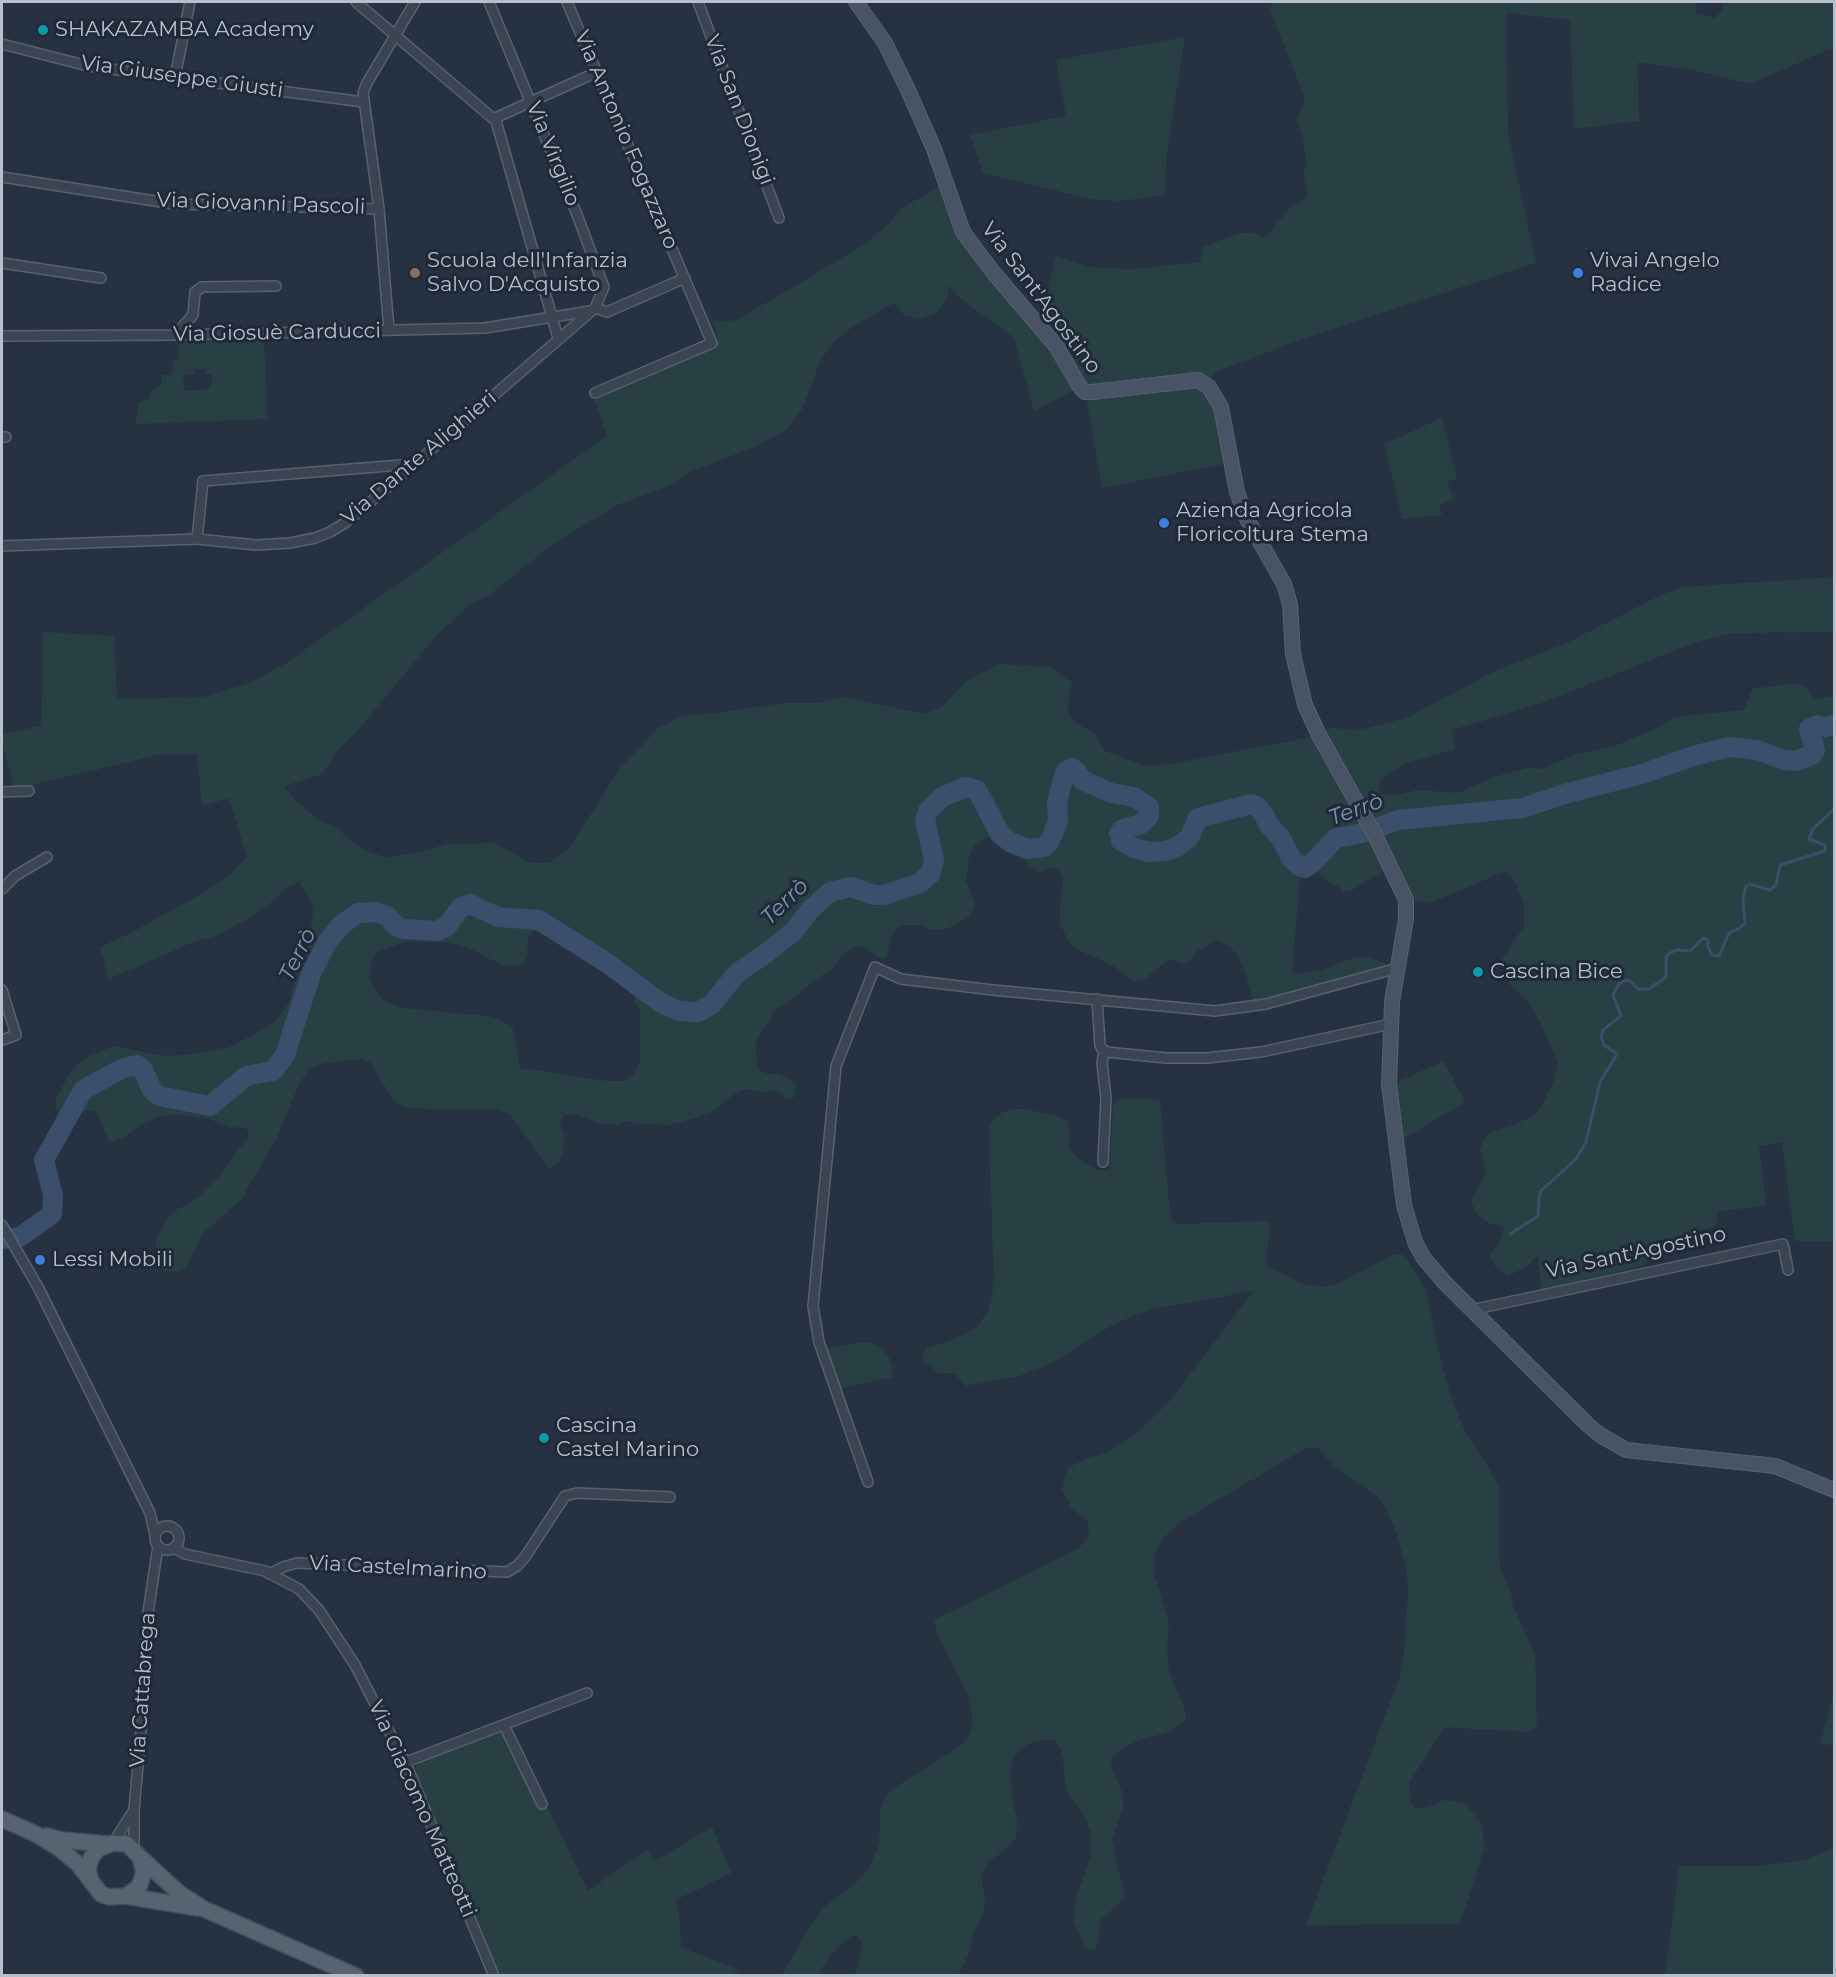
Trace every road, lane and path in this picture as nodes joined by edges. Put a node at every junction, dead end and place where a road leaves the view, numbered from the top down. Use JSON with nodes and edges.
{"nodes":[{"id":1,"x":190,"y":2,"type":"edge"},
{"id":2,"x":356,"y":2,"type":"edge"},
{"id":3,"x":415,"y":2,"type":"edge"},
{"id":4,"x":489,"y":2,"type":"edge"},
{"id":5,"x":567,"y":2,"type":"edge"},
{"id":6,"x":698,"y":2,"type":"edge"},
{"id":7,"x":856,"y":2,"type":"edge"},
{"id":8,"x":394,"y":35,"type":"junction"},
{"id":9,"x":2,"y":44,"type":"edge"},
{"id":10,"x":597,"y":72,"type":"junction"},
{"id":11,"x":175,"y":77,"type":"junction"},
{"id":12,"x":531,"y":101,"type":"junction"},
{"id":13,"x":364,"y":102,"type":"junction"},
{"id":14,"x":495,"y":118,"type":"junction"},
{"id":15,"x":2,"y":177,"type":"edge"},
{"id":16,"x":379,"y":209,"type":"junction"},
{"id":17,"x":779,"y":218,"type":"dead end"},
{"id":18,"x":2,"y":263,"type":"edge"},
{"id":19,"x":100,"y":278,"type":"dead end"},
{"id":20,"x":685,"y":278,"type":"junction"},
{"id":21,"x":276,"y":286,"type":"dead end"},
{"id":22,"x":594,"y":310,"type":"junction"},
{"id":23,"x":552,"y":318,"type":"junction"},
{"id":24,"x":389,"y":330,"type":"junction"},
{"id":25,"x":175,"y":335,"type":"junction"},
{"id":26,"x":2,"y":336,"type":"edge"},
{"id":27,"x":558,"y":338,"type":"junction"},
{"id":28,"x":595,"y":393,"type":"dead end"},
{"id":29,"x":413,"y":464,"type":"junction"},
{"id":30,"x":197,"y":539,"type":"junction"},
{"id":31,"x":2,"y":546,"type":"edge"},
{"id":32,"x":29,"y":791,"type":"dead end"},
{"id":33,"x":2,"y":792,"type":"edge"},
{"id":34,"x":47,"y":857,"type":"dead end"},
{"id":35,"x":2,"y":889,"type":"edge"},
{"id":36,"x":1398,"y":968,"type":"junction"},
{"id":37,"x":2,"y":990,"type":"edge"},
{"id":38,"x":1097,"y":999,"type":"junction"},
{"id":39,"x":1391,"y":1024,"type":"junction"},
{"id":40,"x":2,"y":1040,"type":"edge"},
{"id":41,"x":1107,"y":1052,"type":"junction"},
{"id":42,"x":1103,"y":1162,"type":"dead end"},
{"id":43,"x":3,"y":1227,"type":"edge"},
{"id":44,"x":1788,"y":1270,"type":"dead end"},
{"id":45,"x":1472,"y":1310,"type":"junction"},
{"id":46,"x":868,"y":1482,"type":"dead end"},
{"id":47,"x":1834,"y":1490,"type":"edge"},
{"id":48,"x":669,"y":1497,"type":"dead end"},
{"id":49,"x":150,"y":1513,"type":"junction"},
{"id":50,"x":166,"y":1526,"type":"junction"},
{"id":51,"x":155,"y":1535,"type":"junction"},
{"id":52,"x":178,"y":1539,"type":"junction"},
{"id":53,"x":158,"y":1546,"type":"junction"},
{"id":54,"x":171,"y":1549,"type":"junction"},
{"id":55,"x":198,"y":1556,"type":"junction"},
{"id":56,"x":154,"y":1569,"type":"junction"},
{"id":57,"x":269,"y":1574,"type":"junction"},
{"id":58,"x":587,"y":1693,"type":"dead end"},
{"id":59,"x":504,"y":1725,"type":"junction"},
{"id":60,"x":406,"y":1762,"type":"junction"},
{"id":61,"x":542,"y":1804,"type":"dead end"},
{"id":62,"x":134,"y":1810,"type":"junction"},
{"id":63,"x":2,"y":1819,"type":"edge"},
{"id":64,"x":36,"y":1834,"type":"junction"},
{"id":65,"x":110,"y":1843,"type":"junction"},
{"id":66,"x":137,"y":1853,"type":"junction"},
{"id":67,"x":91,"y":1881,"type":"junction"},
{"id":68,"x":126,"y":1896,"type":"junction"},
{"id":69,"x":204,"y":1908,"type":"junction"},
{"id":70,"x":356,"y":1976,"type":"edge"},
{"id":71,"x":494,"y":1976,"type":"edge"}],
"edges":[{"from":1,"to":11,"type":"street"},
{"from":2,"to":8,"type":"street"},
{"from":3,"to":8,"type":"street"},
{"from":4,"to":12,"type":"street","name":"Via Virgilio"},
{"from":5,"to":10,"type":"street","name":"Via Antonio Fogazzaro"},
{"from":6,"to":17,"type":"street","name":"Via San Dionigi"},
{"from":7,"to":36,"type":"street","name":"Via Sant'Agostino"},
{"from":8,"to":13,"type":"street"},
{"from":8,"to":14,"type":"street"},
{"from":9,"to":11,"type":"street","name":"Via Giuseppe Giusti"},
{"from":10,"to":12,"type":"street"},
{"from":10,"to":20,"type":"street","name":"Via Antonio Fogazzaro"},
{"from":11,"to":13,"type":"street","name":"Via Giuseppe Giusti"},
{"from":12,"to":14,"type":"street"},
{"from":12,"to":22,"type":"street","name":"Via Virgilio"},
{"from":13,"to":16,"type":"street"},
{"from":14,"to":23,"type":"street"},
{"from":15,"to":16,"type":"street","name":"Via Giovanni Pascoli"},
{"from":16,"to":24,"type":"street"},
{"from":18,"to":19,"type":"street"},
{"from":20,"to":22,"type":"street"},
{"from":20,"to":28,"type":"street","name":"Via Antonio Fogazzaro"},
{"from":21,"to":25,"type":"street"},
{"from":22,"to":23,"type":"street","name":"Via Giosuè Carducci"},
{"from":22,"to":27,"type":"street","name":"Via Dante Alighieri"},
{"from":23,"to":24,"type":"street","name":"Via Giosuè Carducci"},
{"from":23,"to":27,"type":"street"},
{"from":24,"to":25,"type":"street","name":"Via Giosuè Carducci"},
{"from":25,"to":26,"type":"street","name":"Via Giosuè Carducci"},
{"from":27,"to":29,"type":"street","name":"Via Dante Alighieri"},
{"from":29,"to":30,"type":"street","name":"Via Dante Alighieri"},
{"from":29,"to":30,"type":"street"},
{"from":30,"to":31,"type":"street","name":"Via Dante Alighieri"},
{"from":32,"to":33,"type":"street"},
{"from":34,"to":35,"type":"street"},
{"from":36,"to":38,"type":"street"},
{"from":36,"to":39,"type":"street","name":"Via Sant'Agostino"},
{"from":37,"to":40,"type":"street"},
{"from":38,"to":41,"type":"street"},
{"from":38,"to":46,"type":"street"},
{"from":39,"to":41,"type":"street"},
{"from":39,"to":45,"type":"street","name":"Via Sant'Agostino"},
{"from":41,"to":42,"type":"street"},
{"from":43,"to":49,"type":"street"},
{"from":44,"to":45,"type":"street","name":"Via Sant'Agostino"},
{"from":45,"to":47,"type":"street","name":"Via Sant'Agostino"},
{"from":48,"to":57,"type":"street","name":"Via Castelmarino"},
{"from":49,"to":50,"type":"street"},
{"from":49,"to":51,"type":"street"},
{"from":50,"to":51,"type":"street"},
{"from":50,"to":52,"type":"street"},
{"from":51,"to":53,"type":"street"},
{"from":52,"to":54,"type":"street"},
{"from":52,"to":55,"type":"street","name":"Via Giacomo Matteotti"},
{"from":53,"to":54,"type":"street"},
{"from":53,"to":56,"type":"street","name":"Via Cattabrega"},
{"from":54,"to":55,"type":"street","name":"Via Giacomo Matteotti"},
{"from":54,"to":56,"type":"street"},
{"from":55,"to":57,"type":"street","name":"Via Giacomo Matteotti"},
{"from":56,"to":62,"type":"street","name":"Via Cattabrega"},
{"from":57,"to":60,"type":"street","name":"Via Giacomo Matteotti"},
{"from":58,"to":59,"type":"street"},
{"from":59,"to":60,"type":"street"},
{"from":59,"to":61,"type":"street"},
{"from":60,"to":71,"type":"street","name":"Via Giacomo Matteotti"},
{"from":62,"to":65,"type":"street","name":"Via Cattabrega"},
{"from":62,"to":66,"type":"street","name":"Via Cattabrega"},
{"from":63,"to":64,"type":"main road"},
{"from":64,"to":65,"type":"main road"},
{"from":64,"to":67,"type":"main road"},
{"from":65,"to":66,"type":"main road"},
{"from":65,"to":67,"type":"main road"},
{"from":66,"to":68,"type":"main road"},
{"from":66,"to":69,"type":"main road"},
{"from":67,"to":68,"type":"main road"},
{"from":68,"to":69,"type":"main road"},
{"from":69,"to":70,"type":"main road"}]}
